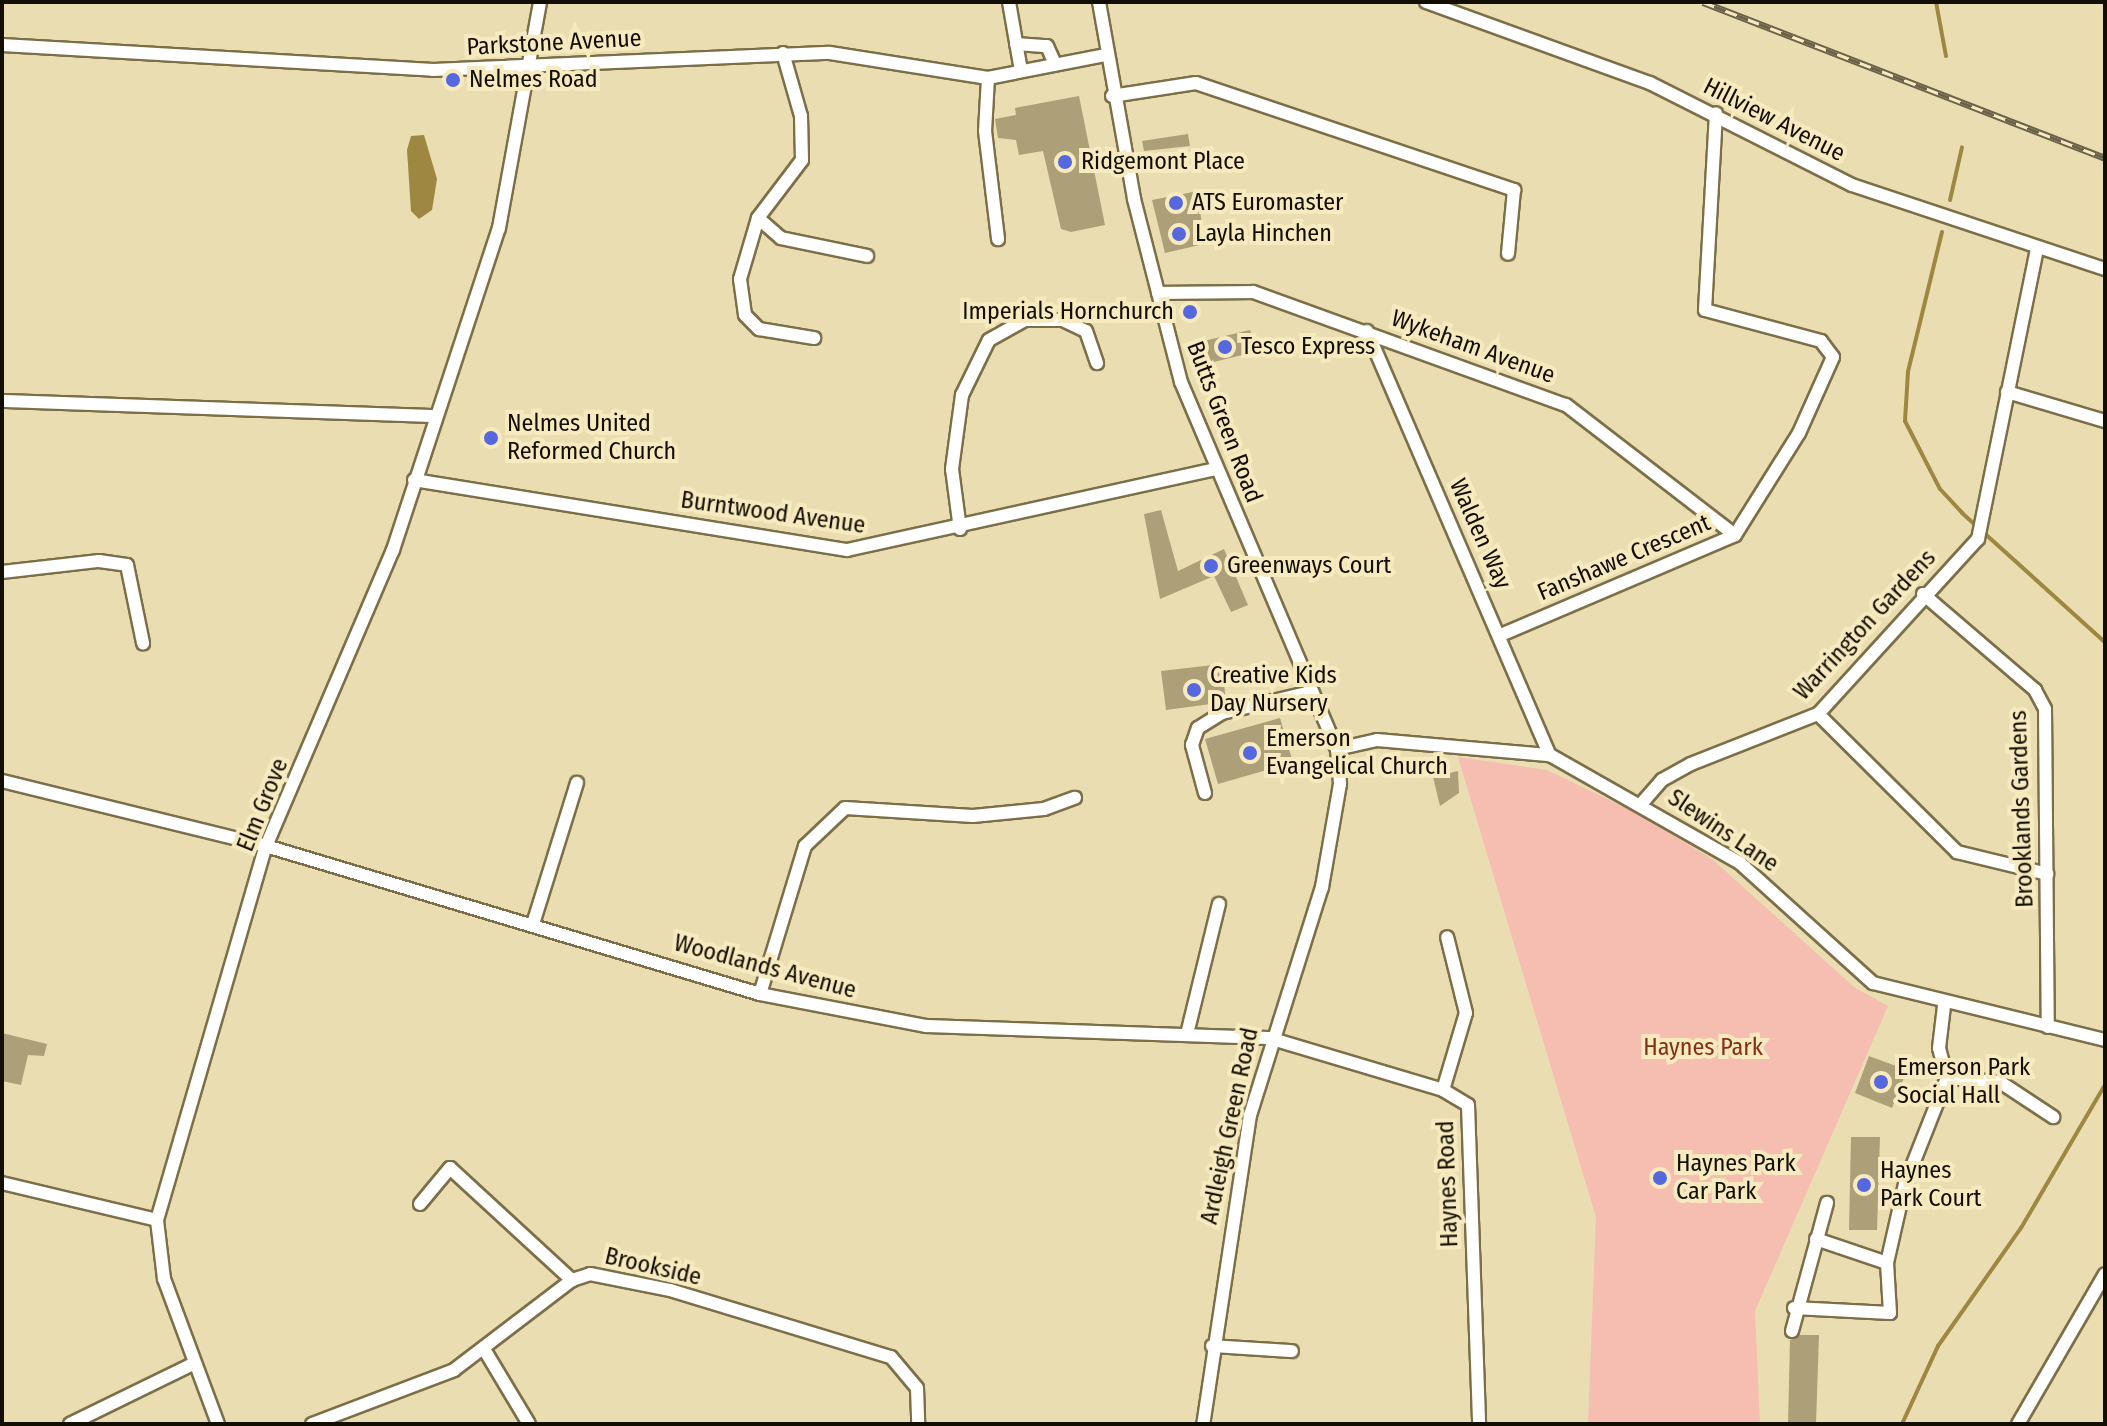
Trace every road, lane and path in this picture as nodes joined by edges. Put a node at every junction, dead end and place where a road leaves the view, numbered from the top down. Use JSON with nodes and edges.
{"nodes":[{"id":1,"x":540,"y":2,"type":"edge"},
{"id":2,"x":1009,"y":2,"type":"edge"},
{"id":3,"x":1099,"y":2,"type":"edge"},
{"id":4,"x":1426,"y":2,"type":"edge"},
{"id":5,"x":1016,"y":44,"type":"junction"},
{"id":6,"x":2,"y":45,"type":"edge"},
{"id":7,"x":783,"y":53,"type":"junction"},
{"id":8,"x":1105,"y":55,"type":"junction"},
{"id":9,"x":1055,"y":64,"type":"junction"},
{"id":10,"x":529,"y":69,"type":"junction"},
{"id":11,"x":1021,"y":71,"type":"junction"},
{"id":12,"x":988,"y":78,"type":"junction"},
{"id":13,"x":1112,"y":96,"type":"junction"},
{"id":14,"x":1716,"y":113,"type":"junction"},
{"id":15,"x":758,"y":218,"type":"junction"},
{"id":16,"x":998,"y":239,"type":"dead end"},
{"id":17,"x":2037,"y":249,"type":"junction"},
{"id":18,"x":1508,"y":254,"type":"dead end"},
{"id":19,"x":867,"y":256,"type":"dead end"},
{"id":20,"x":2105,"y":269,"type":"edge"},
{"id":21,"x":1158,"y":293,"type":"junction"},
{"id":22,"x":1367,"y":331,"type":"junction"},
{"id":23,"x":814,"y":338,"type":"dead end"},
{"id":24,"x":1097,"y":363,"type":"dead end"},
{"id":25,"x":2007,"y":392,"type":"junction"},
{"id":26,"x":2,"y":401,"type":"edge"},
{"id":27,"x":433,"y":416,"type":"junction"},
{"id":28,"x":2105,"y":421,"type":"edge"},
{"id":29,"x":1216,"y":469,"type":"junction"},
{"id":30,"x":414,"y":480,"type":"junction"},
{"id":31,"x":960,"y":529,"type":"junction"},
{"id":32,"x":1735,"y":535,"type":"junction"},
{"id":33,"x":2,"y":572,"type":"edge"},
{"id":34,"x":1923,"y":594,"type":"junction"},
{"id":35,"x":1501,"y":635,"type":"junction"},
{"id":36,"x":143,"y":643,"type":"dead end"},
{"id":37,"x":1311,"y":692,"type":"junction"},
{"id":38,"x":1818,"y":714,"type":"junction"},
{"id":39,"x":1337,"y":749,"type":"junction"},
{"id":40,"x":1550,"y":755,"type":"junction"},
{"id":41,"x":2,"y":781,"type":"edge"},
{"id":42,"x":577,"y":783,"type":"dead end"},
{"id":43,"x":1205,"y":793,"type":"dead end"},
{"id":44,"x":1075,"y":798,"type":"dead end"},
{"id":45,"x":1642,"y":803,"type":"junction"},
{"id":46,"x":266,"y":846,"type":"junction"},
{"id":47,"x":2047,"y":874,"type":"junction"},
{"id":48,"x":1219,"y":904,"type":"dead end"},
{"id":49,"x":533,"y":924,"type":"junction"},
{"id":50,"x":1447,"y":937,"type":"dead end"},
{"id":51,"x":760,"y":994,"type":"junction"},
{"id":52,"x":1944,"y":1006,"type":"junction"},
{"id":53,"x":2048,"y":1027,"type":"junction"},
{"id":54,"x":1187,"y":1034,"type":"junction"},
{"id":55,"x":1269,"y":1038,"type":"junction"},
{"id":56,"x":2105,"y":1040,"type":"edge"},
{"id":57,"x":1947,"y":1078,"type":"junction"},
{"id":58,"x":1443,"y":1090,"type":"junction"},
{"id":59,"x":2053,"y":1117,"type":"dead end"},
{"id":60,"x":2,"y":1183,"type":"edge"},
{"id":61,"x":1827,"y":1203,"type":"dead end"},
{"id":62,"x":420,"y":1204,"type":"dead end"},
{"id":63,"x":157,"y":1220,"type":"junction"},
{"id":64,"x":1816,"y":1239,"type":"junction"},
{"id":65,"x":1887,"y":1263,"type":"junction"},
{"id":66,"x":2105,"y":1274,"type":"edge"},
{"id":67,"x":572,"y":1280,"type":"junction"},
{"id":68,"x":1794,"y":1308,"type":"junction"},
{"id":69,"x":1792,"y":1331,"type":"dead end"},
{"id":70,"x":1212,"y":1346,"type":"junction"},
{"id":71,"x":484,"y":1349,"type":"junction"},
{"id":72,"x":1292,"y":1351,"type":"dead end"},
{"id":73,"x":193,"y":1364,"type":"junction"},
{"id":74,"x":70,"y":1424,"type":"edge"},
{"id":75,"x":218,"y":1424,"type":"edge"},
{"id":76,"x":312,"y":1424,"type":"edge"},
{"id":77,"x":529,"y":1424,"type":"edge"},
{"id":78,"x":918,"y":1424,"type":"edge"},
{"id":79,"x":1203,"y":1424,"type":"edge"},
{"id":80,"x":1479,"y":1424,"type":"edge"},
{"id":81,"x":2018,"y":1424,"type":"edge"}],
"edges":[{"from":1,"to":10,"type":"street"},
{"from":2,"to":5,"type":"street"},
{"from":3,"to":8,"type":"street","name":"Butts Green Road"},
{"from":4,"to":14,"type":"street","name":"Hillview Avenue"},
{"from":5,"to":9,"type":"street"},
{"from":5,"to":11,"type":"street"},
{"from":6,"to":10,"type":"street","name":"Parkstone Avenue"},
{"from":7,"to":10,"type":"street","name":"Parkstone Avenue"},
{"from":7,"to":12,"type":"street","name":"Parkstone Avenue"},
{"from":7,"to":15,"type":"street"},
{"from":8,"to":9,"type":"street","name":"Parkstone Avenue"},
{"from":8,"to":13,"type":"street","name":"Butts Green Road"},
{"from":9,"to":11,"type":"street","name":"Parkstone Avenue"},
{"from":10,"to":27,"type":"street"},
{"from":11,"to":12,"type":"street","name":"Parkstone Avenue"},
{"from":12,"to":16,"type":"street"},
{"from":13,"to":18,"type":"street"},
{"from":13,"to":21,"type":"street","name":"Butts Green Road"},
{"from":14,"to":17,"type":"street","name":"Hillview Avenue"},
{"from":14,"to":32,"type":"street","name":"Fanshawe Crescent"},
{"from":15,"to":19,"type":"street"},
{"from":15,"to":23,"type":"street"},
{"from":17,"to":20,"type":"street","name":"Hillview Avenue"},
{"from":17,"to":25,"type":"street"},
{"from":21,"to":22,"type":"street","name":"Wykeham Avenue"},
{"from":21,"to":29,"type":"street","name":"Butts Green Road"},
{"from":22,"to":32,"type":"street","name":"Wykeham Avenue"},
{"from":22,"to":35,"type":"street","name":"Walden Way"},
{"from":24,"to":31,"type":"street"},
{"from":25,"to":28,"type":"street"},
{"from":25,"to":34,"type":"street","name":"Warrington Gardens"},
{"from":26,"to":27,"type":"street"},
{"from":27,"to":30,"type":"street","name":"Elm Grove"},
{"from":29,"to":31,"type":"street","name":"Burntwood Avenue"},
{"from":29,"to":37,"type":"street","name":"Butts Green Road"},
{"from":30,"to":31,"type":"street","name":"Burntwood Avenue"},
{"from":30,"to":46,"type":"street","name":"Elm Grove"},
{"from":32,"to":35,"type":"street","name":"Fanshawe Crescent"},
{"from":33,"to":36,"type":"street"},
{"from":34,"to":38,"type":"street","name":"Warrington Gardens"},
{"from":34,"to":47,"type":"street","name":"Brooklands Gardens"},
{"from":35,"to":40,"type":"street","name":"Walden Way"},
{"from":37,"to":39,"type":"street","name":"Butts Green Road"},
{"from":37,"to":43,"type":"street"},
{"from":38,"to":45,"type":"street","name":"Warrington Gardens"},
{"from":38,"to":47,"type":"street"},
{"from":39,"to":40,"type":"street","name":"Slewins Lane"},
{"from":39,"to":55,"type":"street","name":"Ardleigh Green Road"},
{"from":40,"to":45,"type":"street","name":"Slewins Lane"},
{"from":41,"to":46,"type":"street","name":"Woodlands Avenue"},
{"from":42,"to":49,"type":"street"},
{"from":44,"to":51,"type":"street"},
{"from":45,"to":52,"type":"street","name":"Slewins Lane"},
{"from":46,"to":49,"type":"street","name":"Woodlands Avenue"},
{"from":46,"to":63,"type":"street","name":"Elm Grove"},
{"from":47,"to":53,"type":"street","name":"Brooklands Gardens"},
{"from":48,"to":54,"type":"street"},
{"from":49,"to":51,"type":"street","name":"Woodlands Avenue"},
{"from":50,"to":58,"type":"street"},
{"from":51,"to":54,"type":"street","name":"Woodlands Avenue"},
{"from":52,"to":53,"type":"street","name":"Slewins Lane"},
{"from":52,"to":57,"type":"street"},
{"from":53,"to":56,"type":"street","name":"Slewins Lane"},
{"from":54,"to":55,"type":"street","name":"Woodlands Avenue"},
{"from":55,"to":58,"type":"street","name":"Haynes Road"},
{"from":55,"to":70,"type":"street","name":"Ardleigh Green Road"},
{"from":57,"to":59,"type":"street"},
{"from":57,"to":65,"type":"street"},
{"from":58,"to":80,"type":"street","name":"Haynes Road"},
{"from":60,"to":63,"type":"street"},
{"from":61,"to":64,"type":"street"},
{"from":62,"to":67,"type":"street"},
{"from":63,"to":73,"type":"street"},
{"from":64,"to":65,"type":"street"},
{"from":64,"to":68,"type":"street"},
{"from":65,"to":68,"type":"street"},
{"from":66,"to":81,"type":"street"},
{"from":67,"to":71,"type":"street","name":"Brookside"},
{"from":67,"to":78,"type":"street","name":"Brookside"},
{"from":68,"to":69,"type":"street"},
{"from":70,"to":72,"type":"street"},
{"from":70,"to":79,"type":"street","name":"Ardleigh Green Road"},
{"from":71,"to":76,"type":"street","name":"Brookside"},
{"from":71,"to":77,"type":"street"},
{"from":73,"to":74,"type":"street"},
{"from":73,"to":75,"type":"street"}]}
